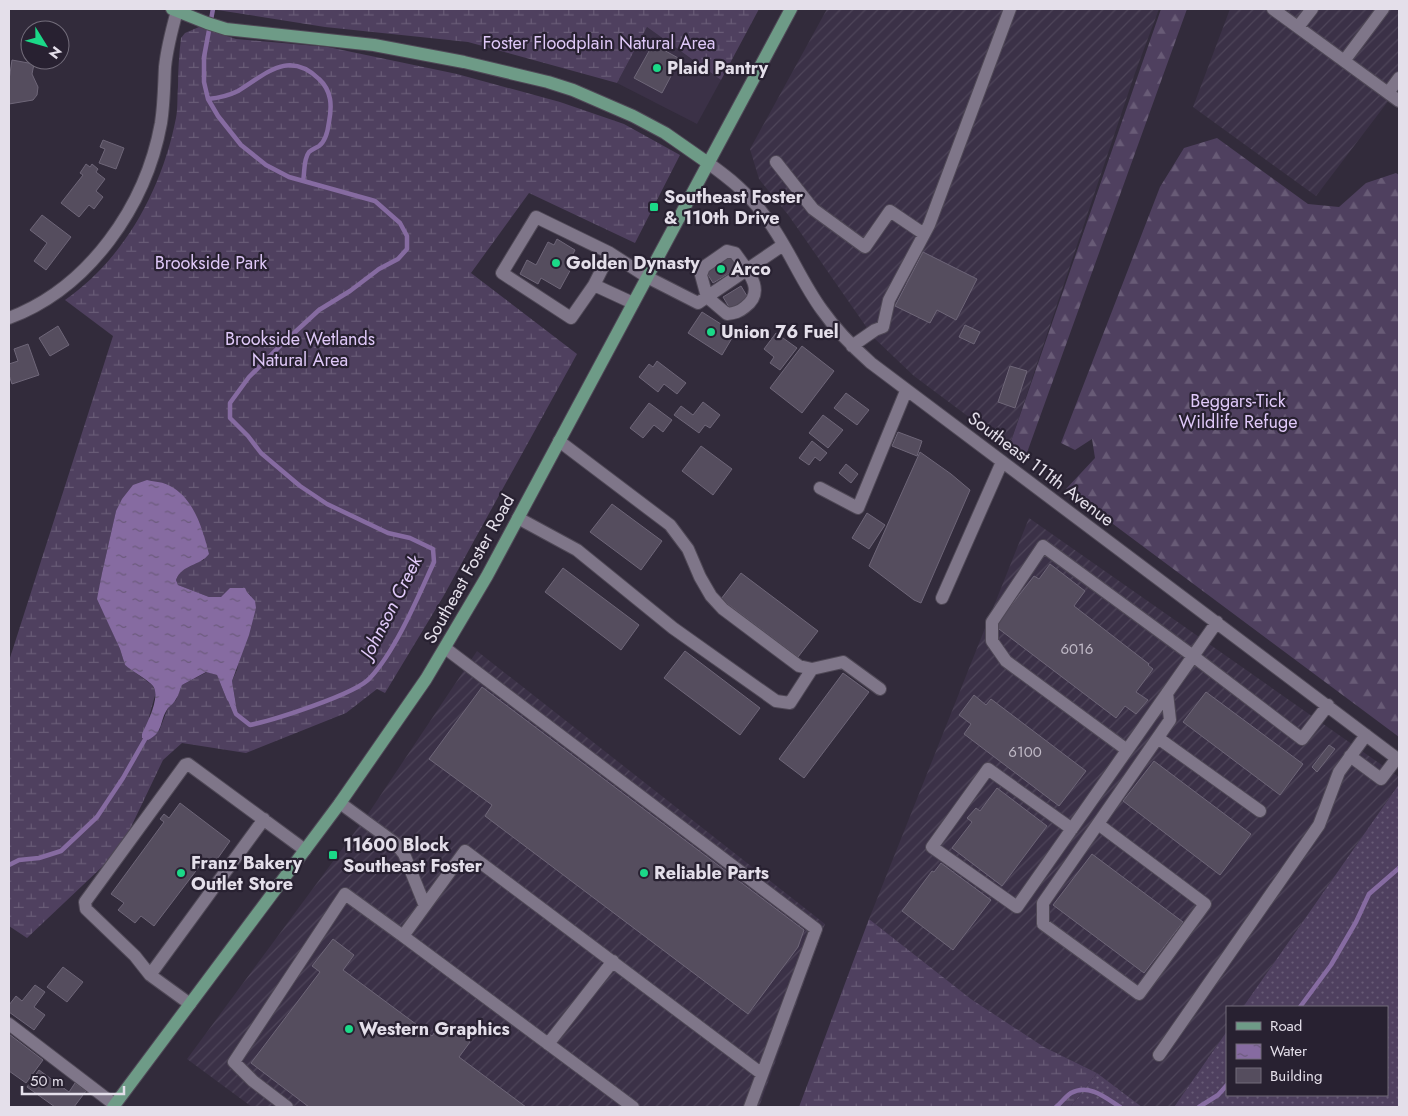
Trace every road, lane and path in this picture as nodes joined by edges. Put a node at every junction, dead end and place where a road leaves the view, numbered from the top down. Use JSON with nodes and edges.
{"nodes":[{"id":1,"x":791,"y":9,"type":"edge"},
{"id":2,"x":1010,"y":9,"type":"edge"},
{"id":3,"x":1273,"y":9,"type":"edge"},
{"id":4,"x":1312,"y":9,"type":"edge"},
{"id":5,"x":1383,"y":9,"type":"edge"},
{"id":6,"x":175,"y":10,"type":"edge"},
{"id":7,"x":1298,"y":27,"type":"junction"},
{"id":8,"x":1344,"y":61,"type":"junction"},
{"id":9,"x":1399,"y":78,"type":"edge"},
{"id":10,"x":1388,"y":92,"type":"junction"},
{"id":11,"x":1399,"y":101,"type":"edge"},
{"id":12,"x":776,"y":162,"type":"dead end"},
{"id":13,"x":708,"y":163,"type":"junction"},
{"id":14,"x":924,"y":234,"type":"junction"},
{"id":15,"x":783,"y":245,"type":"junction"},
{"id":16,"x":610,"y":253,"type":"junction"},
{"id":17,"x":747,"y":270,"type":"junction"},
{"id":18,"x":647,"y":277,"type":"junction"},
{"id":19,"x":594,"y":285,"type":"junction"},
{"id":20,"x":707,"y":297,"type":"junction"},
{"id":21,"x":633,"y":303,"type":"junction"},
{"id":22,"x":9,"y":318,"type":"edge"},
{"id":23,"x":852,"y":346,"type":"junction"},
{"id":24,"x":906,"y":391,"type":"junction"},
{"id":25,"x":559,"y":441,"type":"junction"},
{"id":26,"x":1002,"y":462,"type":"junction"},
{"id":27,"x":820,"y":488,"type":"dead end"},
{"id":28,"x":518,"y":518,"type":"junction"},
{"id":29,"x":942,"y":598,"type":"dead end"},
{"id":30,"x":1217,"y":622,"type":"junction"},
{"id":31,"x":445,"y":648,"type":"junction"},
{"id":32,"x":1193,"y":656,"type":"junction"},
{"id":33,"x":812,"y":669,"type":"junction"},
{"id":34,"x":880,"y":689,"type":"dead end"},
{"id":35,"x":1167,"y":693,"type":"junction"},
{"id":36,"x":1328,"y":705,"type":"junction"},
{"id":37,"x":1366,"y":735,"type":"junction"},
{"id":38,"x":1158,"y":738,"type":"junction"},
{"id":39,"x":1127,"y":750,"type":"junction"},
{"id":40,"x":1350,"y":756,"type":"junction"},
{"id":41,"x":1398,"y":759,"type":"edge"},
{"id":42,"x":340,"y":803,"type":"junction"},
{"id":43,"x":1260,"y":811,"type":"dead end"},
{"id":44,"x":264,"y":819,"type":"junction"},
{"id":45,"x":1098,"y":824,"type":"junction"},
{"id":46,"x":1072,"y":829,"type":"junction"},
{"id":47,"x":306,"y":850,"type":"junction"},
{"id":48,"x":425,"y":906,"type":"junction"},
{"id":49,"x":403,"y":936,"type":"junction"},
{"id":50,"x":613,"y":961,"type":"junction"},
{"id":51,"x":150,"y":975,"type":"junction"},
{"id":52,"x":190,"y":1004,"type":"junction"},
{"id":53,"x":9,"y":1024,"type":"edge"},
{"id":54,"x":548,"y":1044,"type":"junction"},
{"id":55,"x":1159,"y":1055,"type":"dead end"},
{"id":56,"x":762,"y":1074,"type":"junction"},
{"id":57,"x":114,"y":1106,"type":"edge"},
{"id":58,"x":287,"y":1107,"type":"edge"},
{"id":59,"x":633,"y":1107,"type":"edge"},
{"id":60,"x":750,"y":1107,"type":"edge"}],
"edges":[{"from":1,"to":13,"type":"main road","name":"Southeast Foster Road"},
{"from":2,"to":14,"type":"street"},
{"from":3,"to":7,"type":"street"},
{"from":4,"to":7,"type":"street"},
{"from":5,"to":8,"type":"street"},
{"from":6,"to":13,"type":"main road"},
{"from":6,"to":22,"type":"street"},
{"from":7,"to":8,"type":"street"},
{"from":8,"to":10,"type":"street"},
{"from":9,"to":10,"type":"street"},
{"from":10,"to":11,"type":"street"},
{"from":12,"to":14,"type":"street"},
{"from":13,"to":15,"type":"street","name":"Southeast 111th Avenue"},
{"from":13,"to":18,"type":"main road","name":"Southeast Foster Road"},
{"from":14,"to":23,"type":"street"},
{"from":15,"to":17,"type":"street"},
{"from":15,"to":23,"type":"street","name":"Southeast 111th Avenue"},
{"from":16,"to":18,"type":"street"},
{"from":16,"to":19,"type":"street"},
{"from":16,"to":19,"type":"street"},
{"from":17,"to":20,"type":"street"},
{"from":17,"to":20,"type":"street"},
{"from":17,"to":20,"type":"street"},
{"from":18,"to":20,"type":"street"},
{"from":18,"to":21,"type":"main road","name":"Southeast Foster Road"},
{"from":19,"to":21,"type":"street"},
{"from":21,"to":25,"type":"main road","name":"Southeast Foster Road"},
{"from":23,"to":24,"type":"street","name":"Southeast 111th Avenue"},
{"from":24,"to":26,"type":"street","name":"Southeast 111th Avenue"},
{"from":24,"to":27,"type":"street"},
{"from":25,"to":28,"type":"main road","name":"Southeast Foster Road"},
{"from":25,"to":33,"type":"street"},
{"from":26,"to":29,"type":"street"},
{"from":26,"to":30,"type":"street","name":"Southeast 111th Avenue"},
{"from":28,"to":31,"type":"main road","name":"Southeast Foster Road"},
{"from":28,"to":33,"type":"street"},
{"from":30,"to":32,"type":"street"},
{"from":30,"to":36,"type":"street","name":"Southeast 111th Avenue"},
{"from":31,"to":42,"type":"main road","name":"Southeast Foster Road"},
{"from":31,"to":56,"type":"street"},
{"from":32,"to":35,"type":"street"},
{"from":32,"to":36,"type":"street"},
{"from":32,"to":39,"type":"street"},
{"from":33,"to":34,"type":"street"},
{"from":35,"to":38,"type":"street"},
{"from":35,"to":39,"type":"street"},
{"from":36,"to":37,"type":"street","name":"Southeast 111th Avenue"},
{"from":37,"to":40,"type":"street"},
{"from":37,"to":41,"type":"street","name":"Southeast 111th Avenue"},
{"from":38,"to":43,"type":"street"},
{"from":38,"to":45,"type":"street"},
{"from":39,"to":46,"type":"street"},
{"from":40,"to":41,"type":"street"},
{"from":40,"to":55,"type":"street"},
{"from":42,"to":47,"type":"main road","name":"Southeast Foster Road"},
{"from":42,"to":48,"type":"street"},
{"from":44,"to":47,"type":"street"},
{"from":44,"to":51,"type":"street"},
{"from":44,"to":51,"type":"street"},
{"from":45,"to":45,"type":"street"},
{"from":46,"to":46,"type":"street"},
{"from":47,"to":52,"type":"main road","name":"Southeast Foster Road"},
{"from":48,"to":49,"type":"street"},
{"from":48,"to":50,"type":"street"},
{"from":49,"to":54,"type":"street"},
{"from":49,"to":58,"type":"street"},
{"from":50,"to":54,"type":"street"},
{"from":50,"to":56,"type":"street"},
{"from":51,"to":52,"type":"street"},
{"from":52,"to":57,"type":"main road","name":"Southeast Foster Road"},
{"from":53,"to":57,"type":"street"},
{"from":54,"to":59,"type":"street"},
{"from":56,"to":60,"type":"street"}]}
